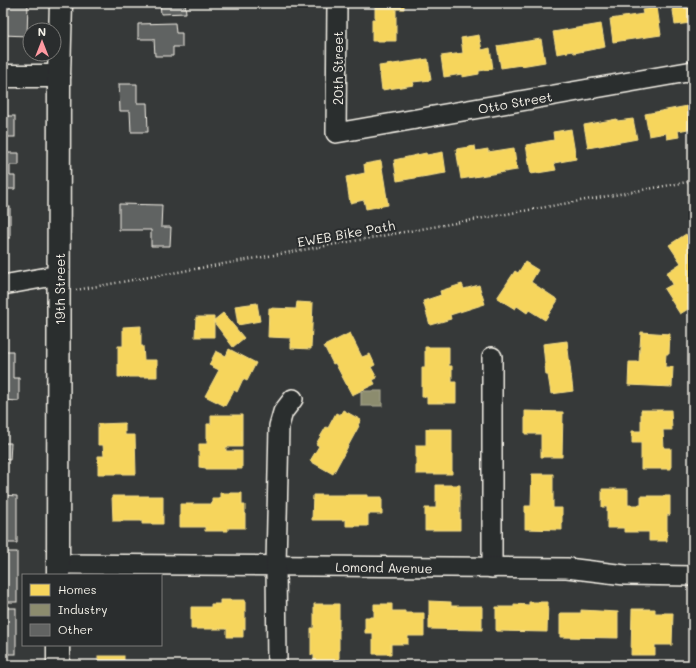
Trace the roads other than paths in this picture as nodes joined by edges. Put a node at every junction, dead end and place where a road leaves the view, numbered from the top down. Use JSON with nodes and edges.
{"nodes":[{"id":1,"x":61,"y":3,"type":"edge"},
{"id":2,"x":337,"y":3,"type":"edge"},
{"id":3,"x":693,"y":71,"type":"edge"},
{"id":4,"x":3,"y":76,"type":"edge"},
{"id":5,"x":59,"y":76,"type":"junction"},
{"id":6,"x":336,"y":134,"type":"joint"},
{"id":7,"x":59,"y":284,"type":"junction"},
{"id":8,"x":3,"y":285,"type":"edge"},
{"id":9,"x":492,"y":357,"type":"dead end"},
{"id":10,"x":293,"y":399,"type":"dead end"},
{"id":11,"x":276,"y":565,"type":"junction"},
{"id":12,"x":492,"y":568,"type":"junction"},
{"id":13,"x":58,"y":570,"type":"edge"},
{"id":14,"x":693,"y":576,"type":"edge"},
{"id":15,"x":58,"y":646,"type":"edge"},
{"id":16,"x":58,"y":665,"type":"edge"},
{"id":17,"x":277,"y":665,"type":"edge"}],
"edges":[{"from":1,"to":5,"type":"street","name":"19th Street"},
{"from":2,"to":6,"type":"street","name":"20th Street"},
{"from":3,"to":6,"type":"street","name":"Otto Street"},
{"from":4,"to":5,"type":"street"},
{"from":5,"to":7,"type":"street","name":"19th Street"},
{"from":7,"to":8,"type":"street"},
{"from":7,"to":13,"type":"street","name":"19th Street"},
{"from":9,"to":12,"type":"street"},
{"from":10,"to":11,"type":"street"},
{"from":11,"to":12,"type":"street","name":"Lomond Avenue"},
{"from":11,"to":13,"type":"street","name":"Lomond Avenue"},
{"from":11,"to":17,"type":"street"},
{"from":12,"to":14,"type":"street","name":"Lomond Avenue"},
{"from":15,"to":16,"type":"street"}]}
